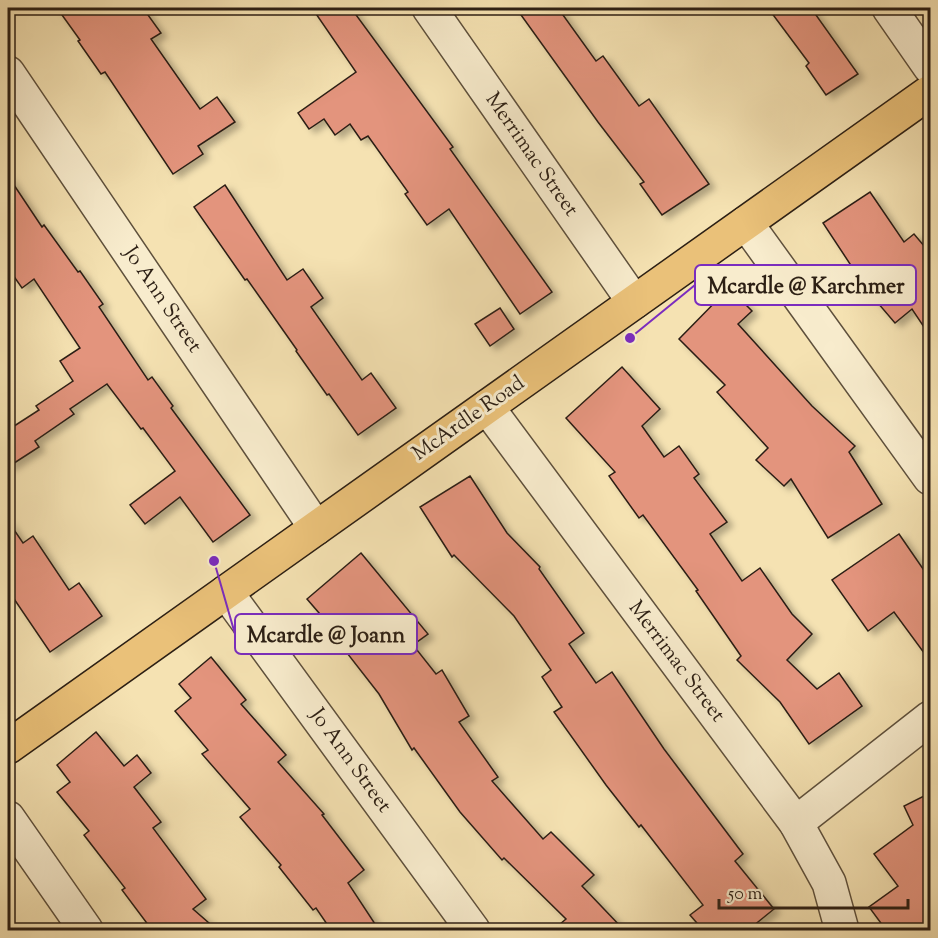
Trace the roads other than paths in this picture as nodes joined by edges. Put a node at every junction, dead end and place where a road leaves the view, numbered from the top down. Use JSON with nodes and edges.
{"nodes":[{"id":1,"x":429,"y":8,"type":"edge"},
{"id":2,"x":889,"y":8,"type":"edge"},
{"id":3,"x":930,"y":67,"type":"edge"},
{"id":4,"x":8,"y":73,"type":"edge"},
{"id":5,"x":930,"y":92,"type":"edge"},
{"id":6,"x":746,"y":223,"type":"junction"},
{"id":7,"x":634,"y":302,"type":"junction"},
{"id":8,"x":487,"y":407,"type":"junction"},
{"id":9,"x":930,"y":478,"type":"edge"},
{"id":10,"x":316,"y":528,"type":"junction"},
{"id":11,"x":226,"y":592,"type":"junction"},
{"id":12,"x":930,"y":718,"type":"edge"},
{"id":13,"x":12,"y":735,"type":"edge"},
{"id":14,"x":8,"y":818,"type":"edge"},
{"id":15,"x":796,"y":823,"type":"junction"},
{"id":16,"x":86,"y":930,"type":"edge"},
{"id":17,"x":473,"y":930,"type":"edge"},
{"id":18,"x":842,"y":930,"type":"edge"}],
"edges":[{"from":1,"to":7,"type":"street","name":"Merrimac Street"},
{"from":2,"to":3,"type":"street"},
{"from":4,"to":10,"type":"street","name":"Jo Ann Street"},
{"from":5,"to":6,"type":"main road","name":"McArdle Road"},
{"from":6,"to":7,"type":"main road","name":"McArdle Road"},
{"from":6,"to":9,"type":"street"},
{"from":7,"to":8,"type":"main road","name":"McArdle Road"},
{"from":8,"to":10,"type":"main road","name":"McArdle Road"},
{"from":8,"to":15,"type":"street","name":"Merrimac Street"},
{"from":10,"to":11,"type":"main road","name":"McArdle Road"},
{"from":11,"to":13,"type":"main road","name":"McArdle Road"},
{"from":11,"to":17,"type":"street","name":"Jo Ann Street"},
{"from":12,"to":15,"type":"street"},
{"from":14,"to":16,"type":"street"},
{"from":15,"to":18,"type":"street","name":"Merrimac Street"}]}
